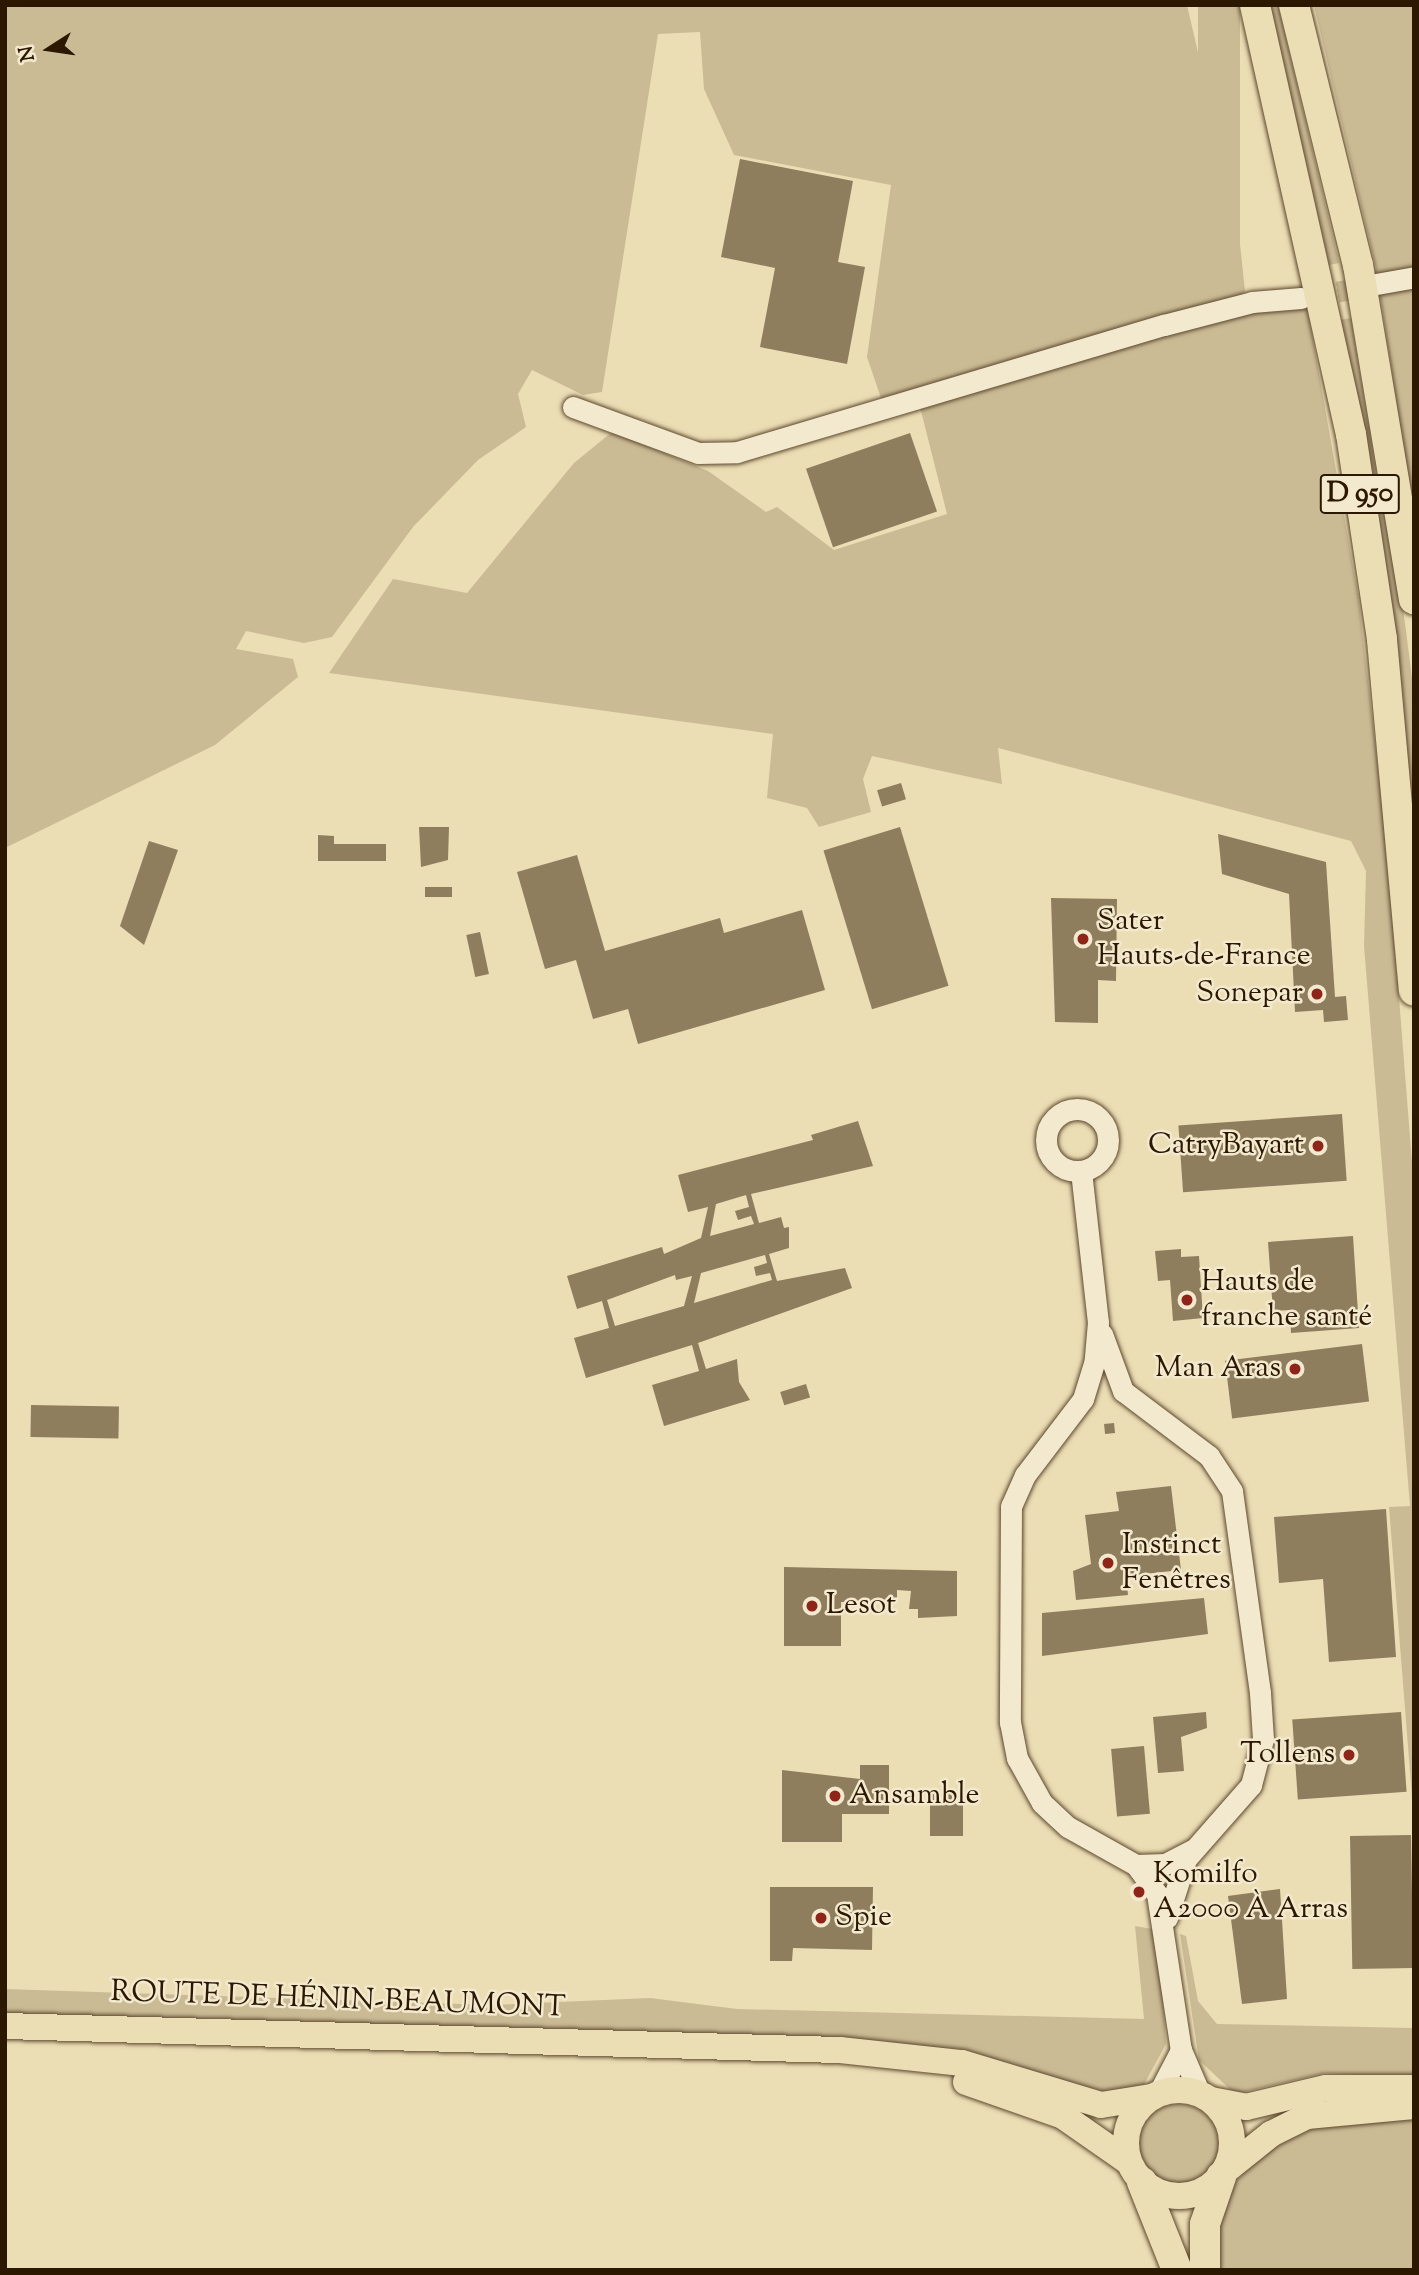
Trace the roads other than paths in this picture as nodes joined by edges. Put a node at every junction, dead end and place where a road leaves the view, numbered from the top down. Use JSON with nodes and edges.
{"nodes":[{"id":1,"x":1255,"y":5,"type":"edge"},
{"id":2,"x":1294,"y":5,"type":"edge"},
{"id":3,"x":1414,"y":277,"type":"edge"},
{"id":4,"x":1376,"y":284,"type":"tunnel mouth"},
{"id":5,"x":1301,"y":298,"type":"tunnel mouth"},
{"id":6,"x":573,"y":407,"type":"dead end"},
{"id":7,"x":1414,"y":599,"type":"edge"},
{"id":8,"x":1414,"y":991,"type":"edge"},
{"id":9,"x":1081,"y":1171,"type":"dead end"},
{"id":10,"x":1098,"y":1322,"type":"junction"},
{"id":11,"x":1128,"y":1396,"type":"junction"},
{"id":12,"x":1080,"y":1404,"type":"junction"},
{"id":13,"x":1195,"y":1849,"type":"junction"},
{"id":14,"x":1136,"y":1865,"type":"junction"},
{"id":15,"x":1167,"y":1924,"type":"junction"},
{"id":16,"x":5,"y":2026,"type":"edge"},
{"id":17,"x":669,"y":2047,"type":"junction"},
{"id":18,"x":1181,"y":2050,"type":"junction"},
{"id":19,"x":1414,"y":2088,"type":"edge"},
{"id":20,"x":1155,"y":2096,"type":"junction"},
{"id":21,"x":1205,"y":2097,"type":"junction"},
{"id":22,"x":1414,"y":2106,"type":"edge"},
{"id":23,"x":1135,"y":2172,"type":"junction"},
{"id":24,"x":1223,"y":2174,"type":"junction"},
{"id":25,"x":1177,"y":2270,"type":"edge"},
{"id":26,"x":1205,"y":2270,"type":"edge"}],
"edges":[{"from":1,"to":8,"type":"highway","number":"D 950"},
{"from":2,"to":7,"type":"highway","number":"D 950"},
{"from":3,"to":4,"type":"street"},
{"from":5,"to":6,"type":"street"},
{"from":9,"to":10,"type":"street"},
{"from":10,"to":11,"type":"street"},
{"from":10,"to":12,"type":"street"},
{"from":11,"to":12,"type":"street"},
{"from":11,"to":13,"type":"street"},
{"from":12,"to":14,"type":"street"},
{"from":13,"to":14,"type":"street"},
{"from":13,"to":15,"type":"street"},
{"from":14,"to":15,"type":"street"},
{"from":15,"to":18,"type":"street"},
{"from":16,"to":17,"type":"main road","name":"ROUTE DE HÉNIN-BEAUMONT"},
{"from":17,"to":20,"type":"main road","name":"ROUTE DE HÉNIN-BEAUMONT"},
{"from":17,"to":23,"type":"main road","name":"ROUTE DE HÉNIN-BEAUMONT"},
{"from":18,"to":20,"type":"street"},
{"from":18,"to":21,"type":"street"},
{"from":19,"to":21,"type":"main road"},
{"from":20,"to":21,"type":"main road"},
{"from":20,"to":23,"type":"main road"},
{"from":21,"to":24,"type":"main road"},
{"from":22,"to":24,"type":"main road"},
{"from":23,"to":24,"type":"main road"},
{"from":23,"to":25,"type":"highway"},
{"from":24,"to":26,"type":"highway"}]}
